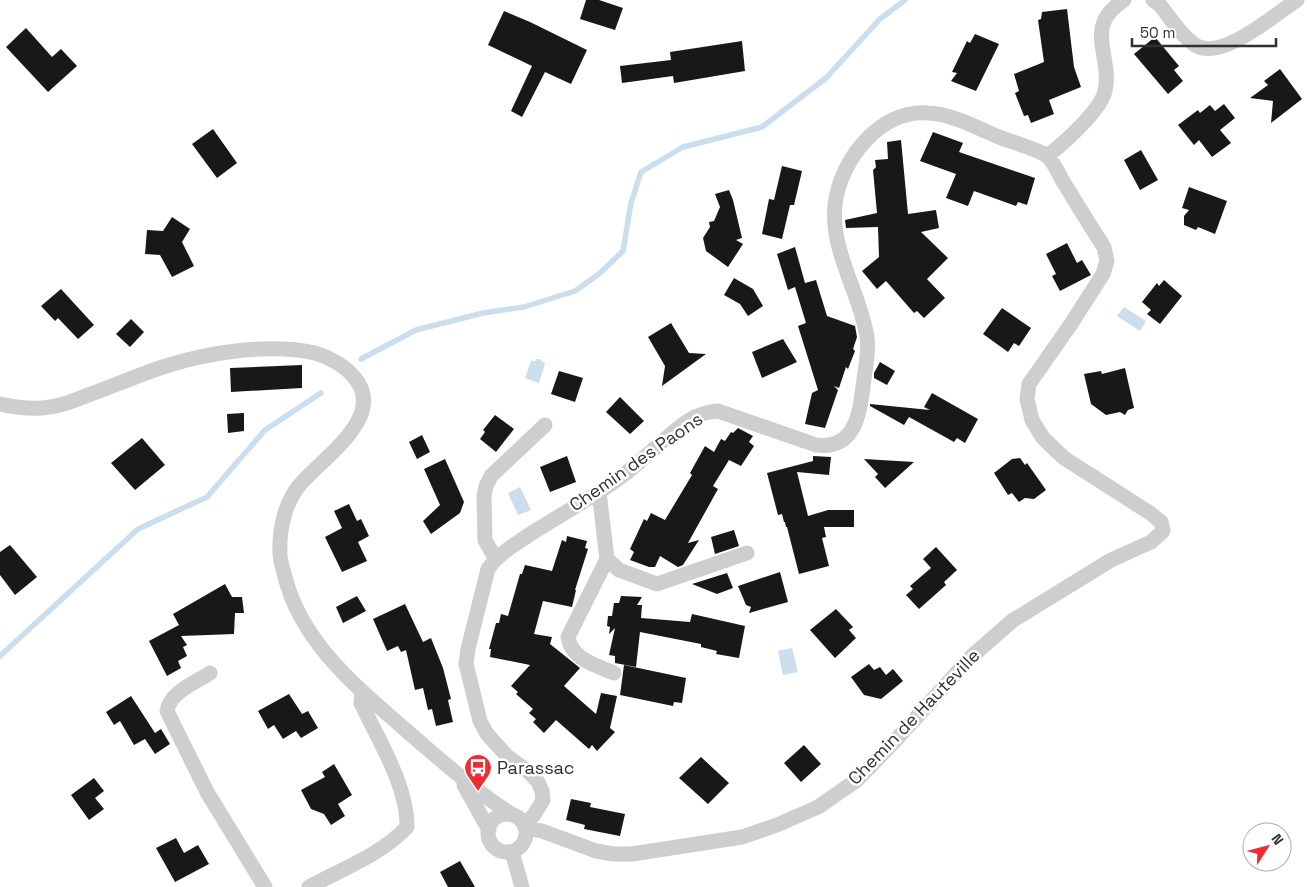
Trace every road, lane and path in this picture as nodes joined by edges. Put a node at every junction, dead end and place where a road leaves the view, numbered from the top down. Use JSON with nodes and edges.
{"nodes":[{"id":1,"x":1124,"y":0,"type":"edge"},
{"id":2,"x":1153,"y":0,"type":"edge"},
{"id":3,"x":1297,"y":0,"type":"edge"},
{"id":4,"x":1047,"y":156,"type":"junction"},
{"id":5,"x":0,"y":404,"type":"edge"},
{"id":6,"x":545,"y":425,"type":"dead end"},
{"id":7,"x":599,"y":492,"type":"junction"},
{"id":8,"x":747,"y":553,"type":"dead end"},
{"id":9,"x":495,"y":558,"type":"junction"},
{"id":10,"x":607,"y":560,"type":"junction"},
{"id":11,"x":210,"y":673,"type":"dead end"},
{"id":12,"x":614,"y":673,"type":"dead end"},
{"id":13,"x":362,"y":692,"type":"junction"},
{"id":14,"x":459,"y":777,"type":"junction"},
{"id":15,"x":511,"y":814,"type":"junction"},
{"id":16,"x":525,"y":827,"type":"junction"},
{"id":17,"x":489,"y":830,"type":"junction"},
{"id":18,"x":512,"y":852,"type":"junction"},
{"id":19,"x":266,"y":887,"type":"edge"},
{"id":20,"x":309,"y":887,"type":"edge"},
{"id":21,"x":522,"y":887,"type":"edge"}],
"edges":[{"from":1,"to":4,"type":"street"},
{"from":2,"to":3,"type":"street"},
{"from":4,"to":7,"type":"street","name":"Chemin des Paons"},
{"from":4,"to":16,"type":"street","name":"Chemin de Hauteville"},
{"from":5,"to":13,"type":"street"},
{"from":6,"to":9,"type":"street"},
{"from":7,"to":9,"type":"street","name":"Chemin des Paons"},
{"from":7,"to":10,"type":"street"},
{"from":8,"to":10,"type":"street"},
{"from":9,"to":16,"type":"street"},
{"from":10,"to":12,"type":"street"},
{"from":11,"to":19,"type":"street"},
{"from":13,"to":14,"type":"street"},
{"from":13,"to":20,"type":"street"},
{"from":14,"to":15,"type":"street"},
{"from":14,"to":17,"type":"street"},
{"from":15,"to":16,"type":"street"},
{"from":15,"to":17,"type":"street"},
{"from":16,"to":18,"type":"street"},
{"from":17,"to":18,"type":"street"},
{"from":18,"to":21,"type":"street"}]}
